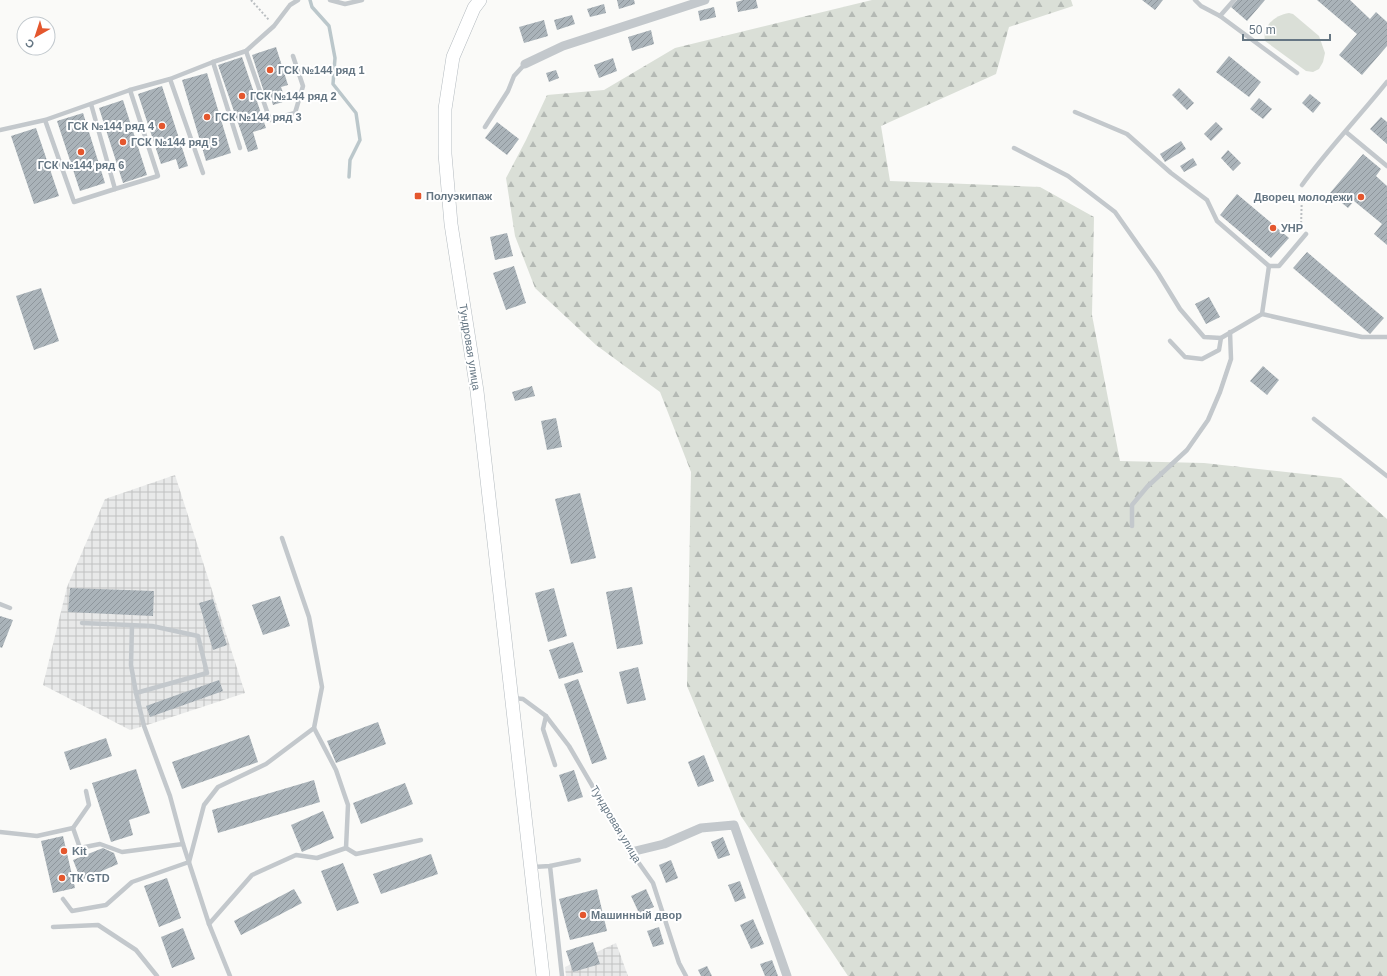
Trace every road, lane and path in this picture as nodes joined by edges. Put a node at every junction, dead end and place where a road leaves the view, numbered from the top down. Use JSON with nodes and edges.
{"nodes":[{"id":1,"x":251,"y":0,"type":"edge"},
{"id":2,"x":298,"y":0,"type":"edge"},
{"id":3,"x":330,"y":0,"type":"edge"},
{"id":4,"x":362,"y":0,"type":"edge"},
{"id":5,"x":705,"y":0,"type":"edge"},
{"id":6,"x":1195,"y":0,"type":"edge"},
{"id":7,"x":1234,"y":0,"type":"edge"},
{"id":8,"x":476,"y":3,"type":"edge"},
{"id":9,"x":1220,"y":16,"type":"junction"},
{"id":10,"x":274,"y":26,"type":"junction"},
{"id":11,"x":246,"y":51,"type":"junction"},
{"id":12,"x":293,"y":56,"type":"dead end"},
{"id":13,"x":213,"y":62,"type":"junction"},
{"id":14,"x":526,"y":64,"type":"joint"},
{"id":15,"x":1297,"y":73,"type":"dead end"},
{"id":16,"x":170,"y":79,"type":"junction"},
{"id":17,"x":1387,"y":82,"type":"edge"},
{"id":18,"x":130,"y":90,"type":"junction"},
{"id":19,"x":90,"y":104,"type":"junction"},
{"id":20,"x":1075,"y":112,"type":"dead end"},
{"id":21,"x":45,"y":120,"type":"junction"},
{"id":22,"x":485,"y":127,"type":"dead end"},
{"id":23,"x":0,"y":130,"type":"edge"},
{"id":24,"x":1346,"y":132,"type":"junction"},
{"id":25,"x":240,"y":148,"type":"dead end"},
{"id":26,"x":1014,"y":148,"type":"dead end"},
{"id":27,"x":1387,"y":166,"type":"edge"},
{"id":28,"x":203,"y":174,"type":"dead end"},
{"id":29,"x":1302,"y":185,"type":"joint"},
{"id":30,"x":115,"y":189,"type":"junction"},
{"id":31,"x":1303,"y":232,"type":"joint"},
{"id":32,"x":1269,"y":266,"type":"junction"},
{"id":33,"x":1262,"y":314,"type":"junction"},
{"id":34,"x":1230,"y":332,"type":"junction"},
{"id":35,"x":1387,"y":337,"type":"edge"},
{"id":36,"x":1221,"y":338,"type":"junction"},
{"id":37,"x":1170,"y":341,"type":"dead end"},
{"id":38,"x":1314,"y":419,"type":"dead end"},
{"id":39,"x":1387,"y":476,"type":"edge"},
{"id":40,"x":1132,"y":526,"type":"dead end"},
{"id":41,"x":282,"y":538,"type":"dead end"},
{"id":42,"x":0,"y":604,"type":"edge"},
{"id":43,"x":10,"y":608,"type":"dead end"},
{"id":44,"x":82,"y":623,"type":"dead end"},
{"id":45,"x":132,"y":625,"type":"junction"},
{"id":46,"x":136,"y":693,"type":"junction"},
{"id":47,"x":512,"y":698,"type":"junction"},
{"id":48,"x":546,"y":716,"type":"junction"},
{"id":49,"x":314,"y":728,"type":"junction"},
{"id":50,"x":555,"y":765,"type":"dead end"},
{"id":51,"x":86,"y":791,"type":"dead end"},
{"id":52,"x":73,"y":828,"type":"junction"},
{"id":53,"x":0,"y":832,"type":"edge"},
{"id":54,"x":421,"y":840,"type":"dead end"},
{"id":55,"x":184,"y":844,"type":"junction"},
{"id":56,"x":346,"y":848,"type":"junction"},
{"id":57,"x":631,"y":852,"type":"junction"},
{"id":58,"x":579,"y":860,"type":"dead end"},
{"id":59,"x":189,"y":862,"type":"junction"},
{"id":60,"x":550,"y":866,"type":"junction"},
{"id":61,"x":531,"y":867,"type":"junction"},
{"id":62,"x":63,"y":899,"type":"dead end"},
{"id":63,"x":209,"y":924,"type":"junction"},
{"id":64,"x":53,"y":927,"type":"dead end"},
{"id":65,"x":158,"y":976,"type":"edge"},
{"id":66,"x":230,"y":976,"type":"edge"},
{"id":67,"x":543,"y":976,"type":"edge"},
{"id":68,"x":562,"y":976,"type":"edge"},
{"id":69,"x":686,"y":976,"type":"edge"},
{"id":70,"x":787,"y":976,"type":"edge"}],
"edges":[{"from":1,"to":10,"type":"path"},
{"from":2,"to":10,"type":"lane"},
{"from":3,"to":4,"type":"lane"},
{"from":5,"to":14,"type":"street"},
{"from":6,"to":9,"type":"lane"},
{"from":7,"to":9,"type":"lane"},
{"from":8,"to":47,"type":"main road","name":"Тундровая улица"},
{"from":9,"to":15,"type":"lane"},
{"from":10,"to":11,"type":"lane"},
{"from":11,"to":12,"type":"lane"},
{"from":11,"to":13,"type":"lane"},
{"from":13,"to":16,"type":"lane"},
{"from":13,"to":25,"type":"lane"},
{"from":14,"to":22,"type":"lane"},
{"from":16,"to":18,"type":"lane"},
{"from":16,"to":28,"type":"lane"},
{"from":17,"to":24,"type":"lane"},
{"from":18,"to":19,"type":"lane"},
{"from":18,"to":30,"type":"lane"},
{"from":19,"to":21,"type":"lane"},
{"from":19,"to":30,"type":"lane"},
{"from":20,"to":32,"type":"lane"},
{"from":21,"to":23,"type":"lane"},
{"from":21,"to":30,"type":"lane"},
{"from":24,"to":27,"type":"lane"},
{"from":24,"to":29,"type":"lane"},
{"from":26,"to":36,"type":"lane"},
{"from":29,"to":31,"type":"path"},
{"from":31,"to":32,"type":"lane"},
{"from":32,"to":33,"type":"lane"},
{"from":33,"to":34,"type":"lane"},
{"from":33,"to":35,"type":"lane"},
{"from":34,"to":36,"type":"lane"},
{"from":34,"to":40,"type":"lane"},
{"from":36,"to":37,"type":"lane"},
{"from":38,"to":39,"type":"lane"},
{"from":41,"to":49,"type":"lane"},
{"from":42,"to":43,"type":"lane"},
{"from":44,"to":45,"type":"lane"},
{"from":45,"to":46,"type":"lane"},
{"from":45,"to":46,"type":"lane"},
{"from":46,"to":55,"type":"lane"},
{"from":47,"to":48,"type":"lane","name":"Тундровая улица"},
{"from":47,"to":61,"type":"main road","name":"Тундровая улица"},
{"from":48,"to":50,"type":"lane"},
{"from":48,"to":57,"type":"lane","name":"Тундровая улица"},
{"from":49,"to":56,"type":"lane"},
{"from":49,"to":59,"type":"lane"},
{"from":51,"to":52,"type":"lane"},
{"from":52,"to":53,"type":"lane"},
{"from":52,"to":55,"type":"lane"},
{"from":54,"to":56,"type":"lane"},
{"from":55,"to":59,"type":"lane"},
{"from":56,"to":63,"type":"lane"},
{"from":57,"to":69,"type":"lane","name":"Тундровая улица"},
{"from":57,"to":70,"type":"street"},
{"from":58,"to":60,"type":"lane"},
{"from":59,"to":62,"type":"lane"},
{"from":59,"to":63,"type":"lane"},
{"from":60,"to":61,"type":"lane"},
{"from":60,"to":68,"type":"lane"},
{"from":61,"to":67,"type":"main road","name":"Тундровая улица"},
{"from":63,"to":66,"type":"lane"},
{"from":64,"to":65,"type":"lane"}]}
